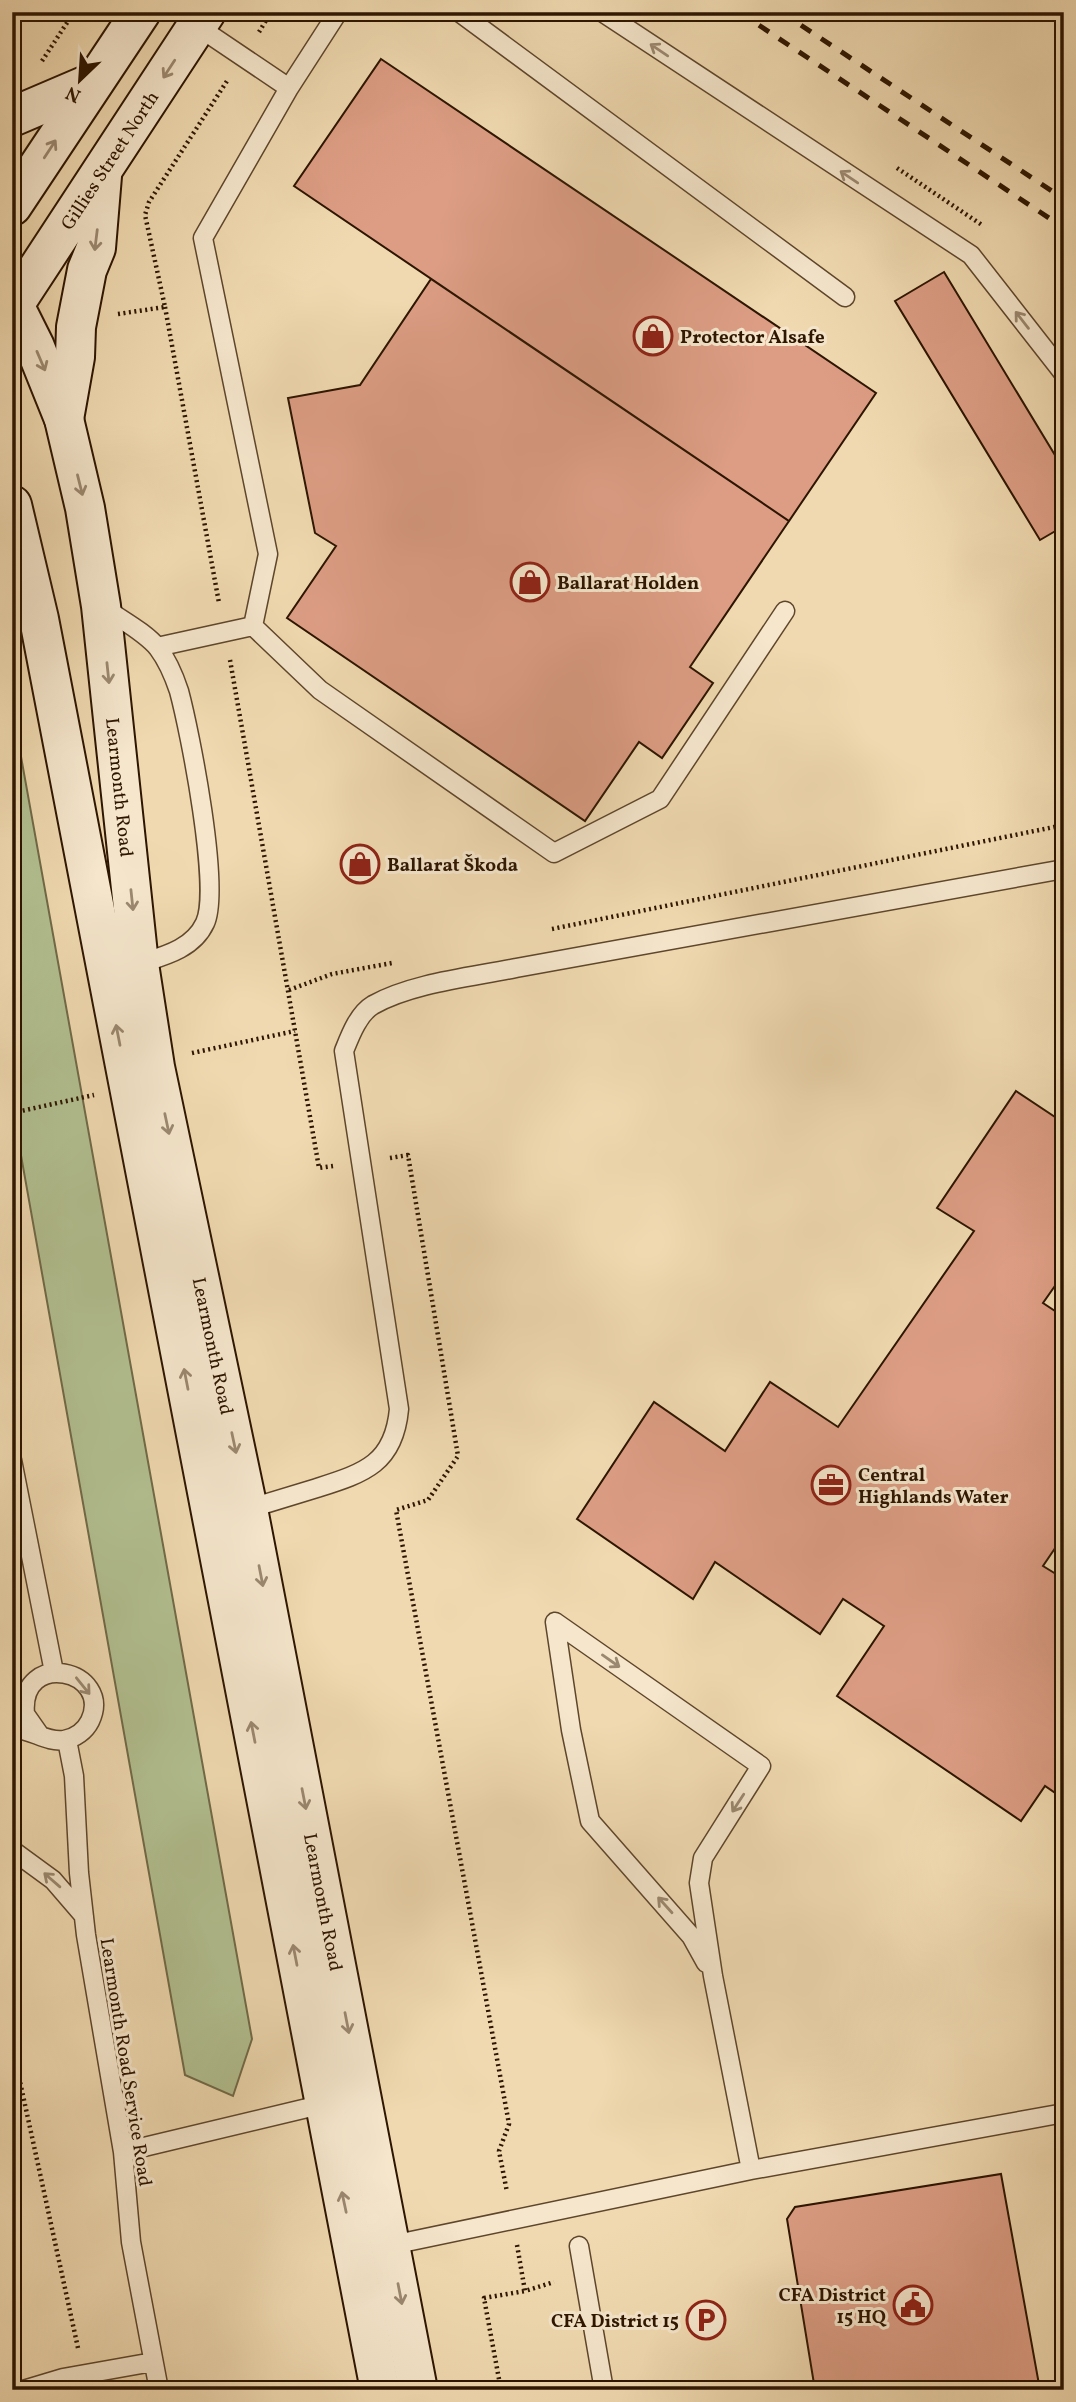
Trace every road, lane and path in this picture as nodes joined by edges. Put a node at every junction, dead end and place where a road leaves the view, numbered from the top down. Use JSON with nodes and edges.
{"nodes":[{"id":1,"x":74,"y":12,"type":"edge"},
{"id":2,"x":141,"y":12,"type":"edge"},
{"id":3,"x":271,"y":12,"type":"edge"},
{"id":4,"x":338,"y":12,"type":"edge"},
{"id":5,"x":459,"y":12,"type":"edge"},
{"id":6,"x":603,"y":12,"type":"edge"},
{"id":7,"x":202,"y":19,"type":"edge"},
{"id":8,"x":243,"y":57,"type":"junction"},
{"id":9,"x":34,"y":72,"type":"dead end"},
{"id":10,"x":94,"y":82,"type":"junction"},
{"id":11,"x":289,"y":88,"type":"junction"},
{"id":12,"x":12,"y":117,"type":"edge"},
{"id":13,"x":102,"y":172,"type":"junction"},
{"id":14,"x":12,"y":206,"type":"edge"},
{"id":15,"x":845,"y":297,"type":"dead end"},
{"id":16,"x":13,"y":305,"type":"edge"},
{"id":17,"x":165,"y":307,"type":"junction"},
{"id":18,"x":116,"y":314,"type":"dead end"},
{"id":19,"x":1064,"y":373,"type":"edge"},
{"id":20,"x":64,"y":418,"type":"junction"},
{"id":21,"x":12,"y":505,"type":"edge"},
{"id":22,"x":219,"y":603,"type":"dead end"},
{"id":23,"x":101,"y":606,"type":"junction"},
{"id":24,"x":26,"y":608,"type":"edge"},
{"id":25,"x":785,"y":611,"type":"dead end"},
{"id":26,"x":253,"y":626,"type":"junction"},
{"id":27,"x":157,"y":647,"type":"junction"},
{"id":28,"x":229,"y":650,"type":"dead end"},
{"id":29,"x":1064,"y":825,"type":"edge"},
{"id":30,"x":1064,"y":869,"type":"edge"},
{"id":31,"x":549,"y":930,"type":"dead end"},
{"id":32,"x":396,"y":962,"type":"dead end"},
{"id":33,"x":139,"y":964,"type":"junction"},
{"id":34,"x":289,"y":990,"type":"junction"},
{"id":35,"x":389,"y":1158,"type":"dead end"},
{"id":36,"x":328,"y":1167,"type":"dead end"},
{"id":37,"x":12,"y":1460,"type":"edge"},
{"id":38,"x":231,"y":1513,"type":"junction"},
{"id":39,"x":54,"y":1672,"type":"junction"},
{"id":40,"x":28,"y":1690,"type":"junction"},
{"id":41,"x":12,"y":1702,"type":"edge"},
{"id":42,"x":12,"y":1729,"type":"edge"},
{"id":43,"x":39,"y":1734,"type":"junction"},
{"id":44,"x":67,"y":1740,"type":"junction"},
{"id":45,"x":12,"y":1850,"type":"edge"},
{"id":46,"x":84,"y":1916,"type":"junction"},
{"id":47,"x":713,"y":1976,"type":"junction"},
{"id":48,"x":12,"y":2045,"type":"edge"},
{"id":49,"x":361,"y":2096,"type":"junction"},
{"id":50,"x":324,"y":2104,"type":"junction"},
{"id":51,"x":1064,"y":2113,"type":"edge"},
{"id":52,"x":123,"y":2152,"type":"junction"},
{"id":53,"x":751,"y":2170,"type":"junction"},
{"id":54,"x":506,"y":2187,"type":"dead end"},
{"id":55,"x":392,"y":2245,"type":"junction"},
{"id":56,"x":517,"y":2246,"type":"dead end"},
{"id":57,"x":579,"y":2246,"type":"dead end"},
{"id":58,"x":354,"y":2252,"type":"junction"},
{"id":59,"x":554,"y":2282,"type":"dead end"},
{"id":60,"x":525,"y":2291,"type":"junction"},
{"id":61,"x":153,"y":2362,"type":"junction"},
{"id":62,"x":84,"y":2375,"type":"junction"},
{"id":63,"x":23,"y":2390,"type":"edge"},
{"id":64,"x":159,"y":2390,"type":"edge"},
{"id":65,"x":380,"y":2390,"type":"edge"},
{"id":66,"x":418,"y":2390,"type":"edge"},
{"id":67,"x":501,"y":2390,"type":"edge"},
{"id":68,"x":604,"y":2390,"type":"edge"}],
"edges":[{"from":1,"to":9,"type":"path"},
{"from":2,"to":10,"type":"main road"},
{"from":3,"to":8,"type":"path"},
{"from":4,"to":11,"type":"lane"},
{"from":5,"to":15,"type":"lane"},
{"from":19,"to":6,"type":"lane","one_way":true},
{"from":7,"to":8,"type":"lane"},
{"from":7,"to":13,"type":"main road","name":"Gillies Street North","one_way":true},
{"from":8,"to":11,"type":"lane"},
{"from":8,"to":17,"type":"path"},
{"from":10,"to":12,"type":"main road"},
{"from":14,"to":10,"type":"main road","one_way":true},
{"from":11,"to":26,"type":"lane"},
{"from":13,"to":16,"type":"main road","name":"Gillies Street North"},
{"from":13,"to":20,"type":"main road","one_way":true},
{"from":16,"to":20,"type":"main road","name":"Learmonth Road","one_way":true},
{"from":17,"to":18,"type":"path"},
{"from":17,"to":22,"type":"path"},
{"from":20,"to":23,"type":"main road","name":"Learmonth Road","one_way":true},
{"from":21,"to":24,"type":"main road","name":"Learmonth Road"},
{"from":23,"to":27,"type":"lane"},
{"from":23,"to":33,"type":"main road","name":"Learmonth Road","one_way":true},
{"from":38,"to":24,"type":"main road","name":"Learmonth Road","one_way":true},
{"from":25,"to":26,"type":"lane"},
{"from":26,"to":27,"type":"lane"},
{"from":27,"to":33,"type":"lane"},
{"from":28,"to":34,"type":"path"},
{"from":29,"to":31,"type":"path"},
{"from":30,"to":38,"type":"lane"},
{"from":32,"to":34,"type":"path"},
{"from":33,"to":38,"type":"main road","name":"Learmonth Road","one_way":true},
{"from":34,"to":36,"type":"path"},
{"from":35,"to":54,"type":"path"},
{"from":37,"to":39,"type":"lane"},
{"from":38,"to":49,"type":"main road","name":"Learmonth Road","one_way":true},
{"from":50,"to":38,"type":"main road","name":"Learmonth Road","one_way":true},
{"from":39,"to":40,"type":"lane"},
{"from":39,"to":44,"type":"lane","one_way":true},
{"from":40,"to":41,"type":"lane"},
{"from":40,"to":43,"type":"lane"},
{"from":42,"to":43,"type":"lane"},
{"from":43,"to":44,"type":"lane"},
{"from":44,"to":46,"type":"lane","name":"Learmonth Road Service Road"},
{"from":46,"to":45,"type":"lane","one_way":true},
{"from":46,"to":52,"type":"lane","name":"Learmonth Road Service Road"},
{"from":47,"to":47,"type":"lane","one_way":true},
{"from":47,"to":53,"type":"lane"},
{"from":48,"to":62,"type":"path"},
{"from":49,"to":50,"type":"main road"},
{"from":49,"to":55,"type":"main road","name":"Learmonth Road"},
{"from":50,"to":52,"type":"lane","name":"Learmonth Road Service Road"},
{"from":58,"to":50,"type":"main road","name":"Learmonth Road","one_way":true},
{"from":51,"to":53,"type":"lane"},
{"from":52,"to":61,"type":"lane","name":"Learmonth Road Service Road"},
{"from":53,"to":55,"type":"lane"},
{"from":55,"to":58,"type":"main road"},
{"from":55,"to":66,"type":"main road","name":"Learmonth Road","one_way":true},
{"from":56,"to":60,"type":"path"},
{"from":57,"to":68,"type":"lane"},
{"from":58,"to":65,"type":"main road","name":"Learmonth Road"},
{"from":59,"to":60,"type":"path"},
{"from":60,"to":67,"type":"path"},
{"from":61,"to":62,"type":"lane"},
{"from":61,"to":64,"type":"lane","name":"Learmonth Road Service Road"},
{"from":62,"to":63,"type":"lane"}]}
